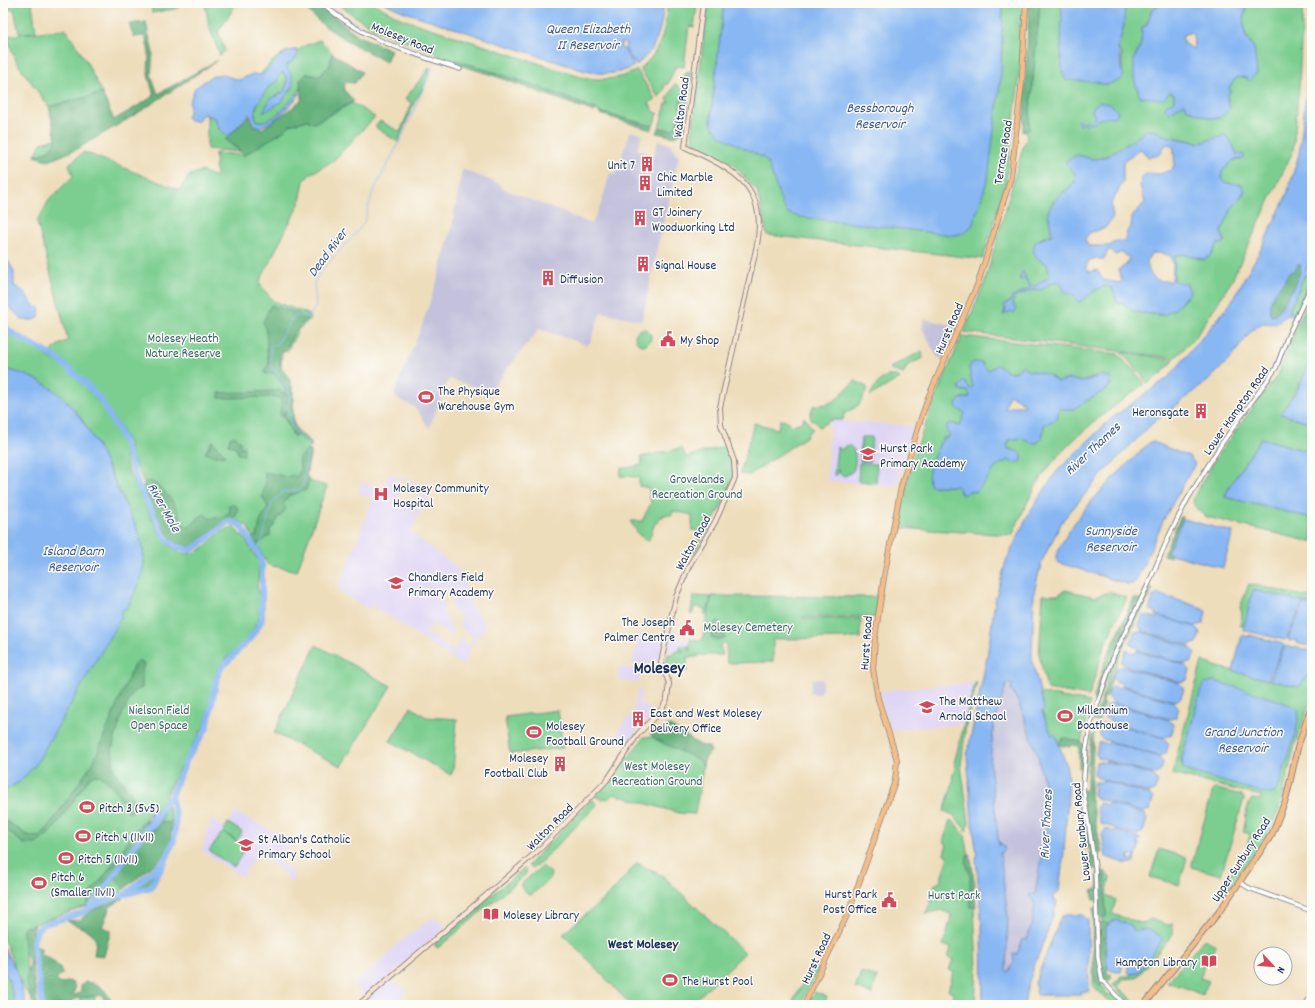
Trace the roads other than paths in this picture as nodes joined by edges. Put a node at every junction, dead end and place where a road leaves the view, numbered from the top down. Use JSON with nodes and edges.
{"nodes":[{"id":1,"x":322,"y":3,"type":"edge"},
{"id":2,"x":703,"y":3,"type":"edge"},
{"id":3,"x":1026,"y":3,"type":"edge"},
{"id":4,"x":460,"y":69,"type":"dead end"},
{"id":5,"x":1312,"y":284,"type":"edge"},
{"id":6,"x":972,"y":300,"type":"joint"},
{"id":7,"x":1187,"y":500,"type":"joint"},
{"id":8,"x":1312,"y":704,"type":"edge"},
{"id":9,"x":1238,"y":882,"type":"junction"},
{"id":10,"x":1312,"y":911,"type":"edge"},
{"id":11,"x":1312,"y":993,"type":"edge"},
{"id":12,"x":358,"y":1005,"type":"edge"},
{"id":13,"x":804,"y":1005,"type":"edge"},
{"id":14,"x":1125,"y":1005,"type":"edge"},
{"id":15,"x":1144,"y":1005,"type":"edge"},
{"id":16,"x":1306,"y":1005,"type":"edge"}],
"edges":[{"from":1,"to":4,"type":"street","name":"Molesey Road"},
{"from":2,"to":12,"type":"main road","name":"Walton Road"},
{"from":3,"to":6,"type":"main road","name":"Terrace Road"},
{"from":5,"to":7,"type":"street","name":"Lower Hampton Road"},
{"from":6,"to":13,"type":"main road","name":"Hurst Road"},
{"from":7,"to":14,"type":"street","name":"Lower Sunbury Road"},
{"from":8,"to":9,"type":"highway","name":"Upper Sunbury Road"},
{"from":9,"to":10,"type":"street"},
{"from":9,"to":15,"type":"highway","name":"Upper Sunbury Road"},
{"from":11,"to":16,"type":"street"}]}
